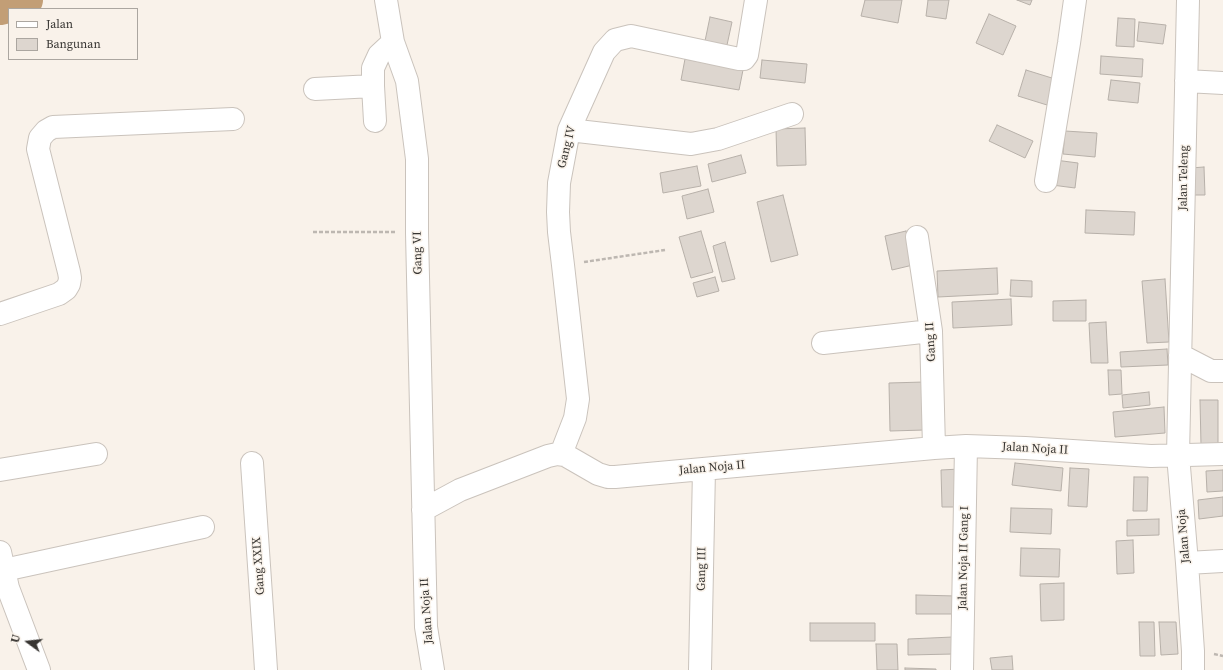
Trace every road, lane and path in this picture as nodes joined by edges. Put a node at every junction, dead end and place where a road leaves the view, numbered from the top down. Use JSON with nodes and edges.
{"nodes":[{"id":1,"x":386,"y":0,"type":"edge"},
{"id":2,"x":756,"y":0,"type":"edge"},
{"id":3,"x":1074,"y":0,"type":"edge"},
{"id":4,"x":1188,"y":0,"type":"edge"},
{"id":5,"x":393,"y":42,"type":"junction"},
{"id":6,"x":1186,"y":81,"type":"junction"},
{"id":7,"x":1223,"y":84,"type":"edge"},
{"id":8,"x":373,"y":86,"type":"junction"},
{"id":9,"x":315,"y":89,"type":"dead end"},
{"id":10,"x":792,"y":114,"type":"dead end"},
{"id":11,"x":233,"y":119,"type":"dead end"},
{"id":12,"x":375,"y":122,"type":"dead end"},
{"id":13,"x":569,"y":130,"type":"junction"},
{"id":14,"x":1046,"y":181,"type":"dead end"},
{"id":15,"x":314,"y":232,"type":"dead end"},
{"id":16,"x":417,"y":232,"type":"junction"},
{"id":17,"x":917,"y":238,"type":"dead end"},
{"id":18,"x":665,"y":250,"type":"dead end"},
{"id":19,"x":564,"y":265,"type":"junction"},
{"id":20,"x":0,"y":314,"type":"edge"},
{"id":21,"x":931,"y":331,"type":"junction"},
{"id":22,"x":823,"y":343,"type":"dead end"},
{"id":23,"x":1180,"y":355,"type":"junction"},
{"id":24,"x":1217,"y":371,"type":"edge"},
{"id":25,"x":1179,"y":402,"type":"junction"},
{"id":26,"x":966,"y":446,"type":"junction"},
{"id":27,"x":934,"y":448,"type":"junction"},
{"id":28,"x":96,"y":454,"type":"dead end"},
{"id":29,"x":561,"y":454,"type":"junction"},
{"id":30,"x":1178,"y":454,"type":"junction"},
{"id":31,"x":1223,"y":454,"type":"edge"},
{"id":32,"x":252,"y":463,"type":"dead end"},
{"id":33,"x":704,"y":469,"type":"junction"},
{"id":34,"x":0,"y":470,"type":"edge"},
{"id":35,"x":423,"y":510,"type":"junction"},
{"id":36,"x":203,"y":527,"type":"dead end"},
{"id":37,"x":1223,"y":561,"type":"edge"},
{"id":38,"x":1187,"y":562,"type":"junction"},
{"id":39,"x":3,"y":575,"type":"edge"},
{"id":40,"x":40,"y":670,"type":"edge"},
{"id":41,"x":266,"y":670,"type":"edge"},
{"id":42,"x":433,"y":670,"type":"edge"},
{"id":43,"x":700,"y":670,"type":"edge"},
{"id":44,"x":962,"y":670,"type":"edge"},
{"id":45,"x":1193,"y":670,"type":"edge"}],
"edges":[{"from":1,"to":5,"type":"street","name":"Gang VI"},
{"from":2,"to":13,"type":"street","name":"Gang IV"},
{"from":3,"to":14,"type":"street"},
{"from":4,"to":6,"type":"street","name":"Jalan Teleng"},
{"from":5,"to":8,"type":"street"},
{"from":5,"to":16,"type":"street","name":"Gang VI"},
{"from":6,"to":7,"type":"street"},
{"from":6,"to":23,"type":"street","name":"Jalan Teleng"},
{"from":8,"to":9,"type":"street"},
{"from":8,"to":12,"type":"street"},
{"from":10,"to":13,"type":"street"},
{"from":11,"to":20,"type":"street"},
{"from":13,"to":19,"type":"street","name":"Gang IV"},
{"from":15,"to":16,"type":"path"},
{"from":16,"to":35,"type":"street","name":"Gang VI"},
{"from":17,"to":21,"type":"street","name":"Gang II"},
{"from":18,"to":19,"type":"path"},
{"from":19,"to":29,"type":"street","name":"Gang IV"},
{"from":21,"to":22,"type":"street"},
{"from":21,"to":27,"type":"street","name":"Gang II"},
{"from":23,"to":24,"type":"street"},
{"from":23,"to":25,"type":"street","name":"Jalan Noja"},
{"from":24,"to":25,"type":"street"},
{"from":25,"to":30,"type":"street","name":"Jalan Noja"},
{"from":26,"to":27,"type":"street","name":"Jalan Noja II"},
{"from":26,"to":30,"type":"street","name":"Jalan Noja II"},
{"from":26,"to":44,"type":"street","name":"Jalan Noja II Gang I"},
{"from":27,"to":33,"type":"street","name":"Jalan Noja II"},
{"from":28,"to":34,"type":"street"},
{"from":29,"to":33,"type":"street","name":"Jalan Noja II"},
{"from":29,"to":35,"type":"street"},
{"from":30,"to":31,"type":"street","name":"Jalan Noja II"},
{"from":30,"to":38,"type":"street","name":"Jalan Noja"},
{"from":32,"to":41,"type":"street","name":"Gang XXIX"},
{"from":33,"to":43,"type":"street","name":"Gang III"},
{"from":35,"to":42,"type":"street","name":"Jalan Noja II"},
{"from":36,"to":39,"type":"street"},
{"from":37,"to":38,"type":"street"},
{"from":38,"to":45,"type":"street","name":"Jalan Noja"},
{"from":39,"to":40,"type":"street"}]}
